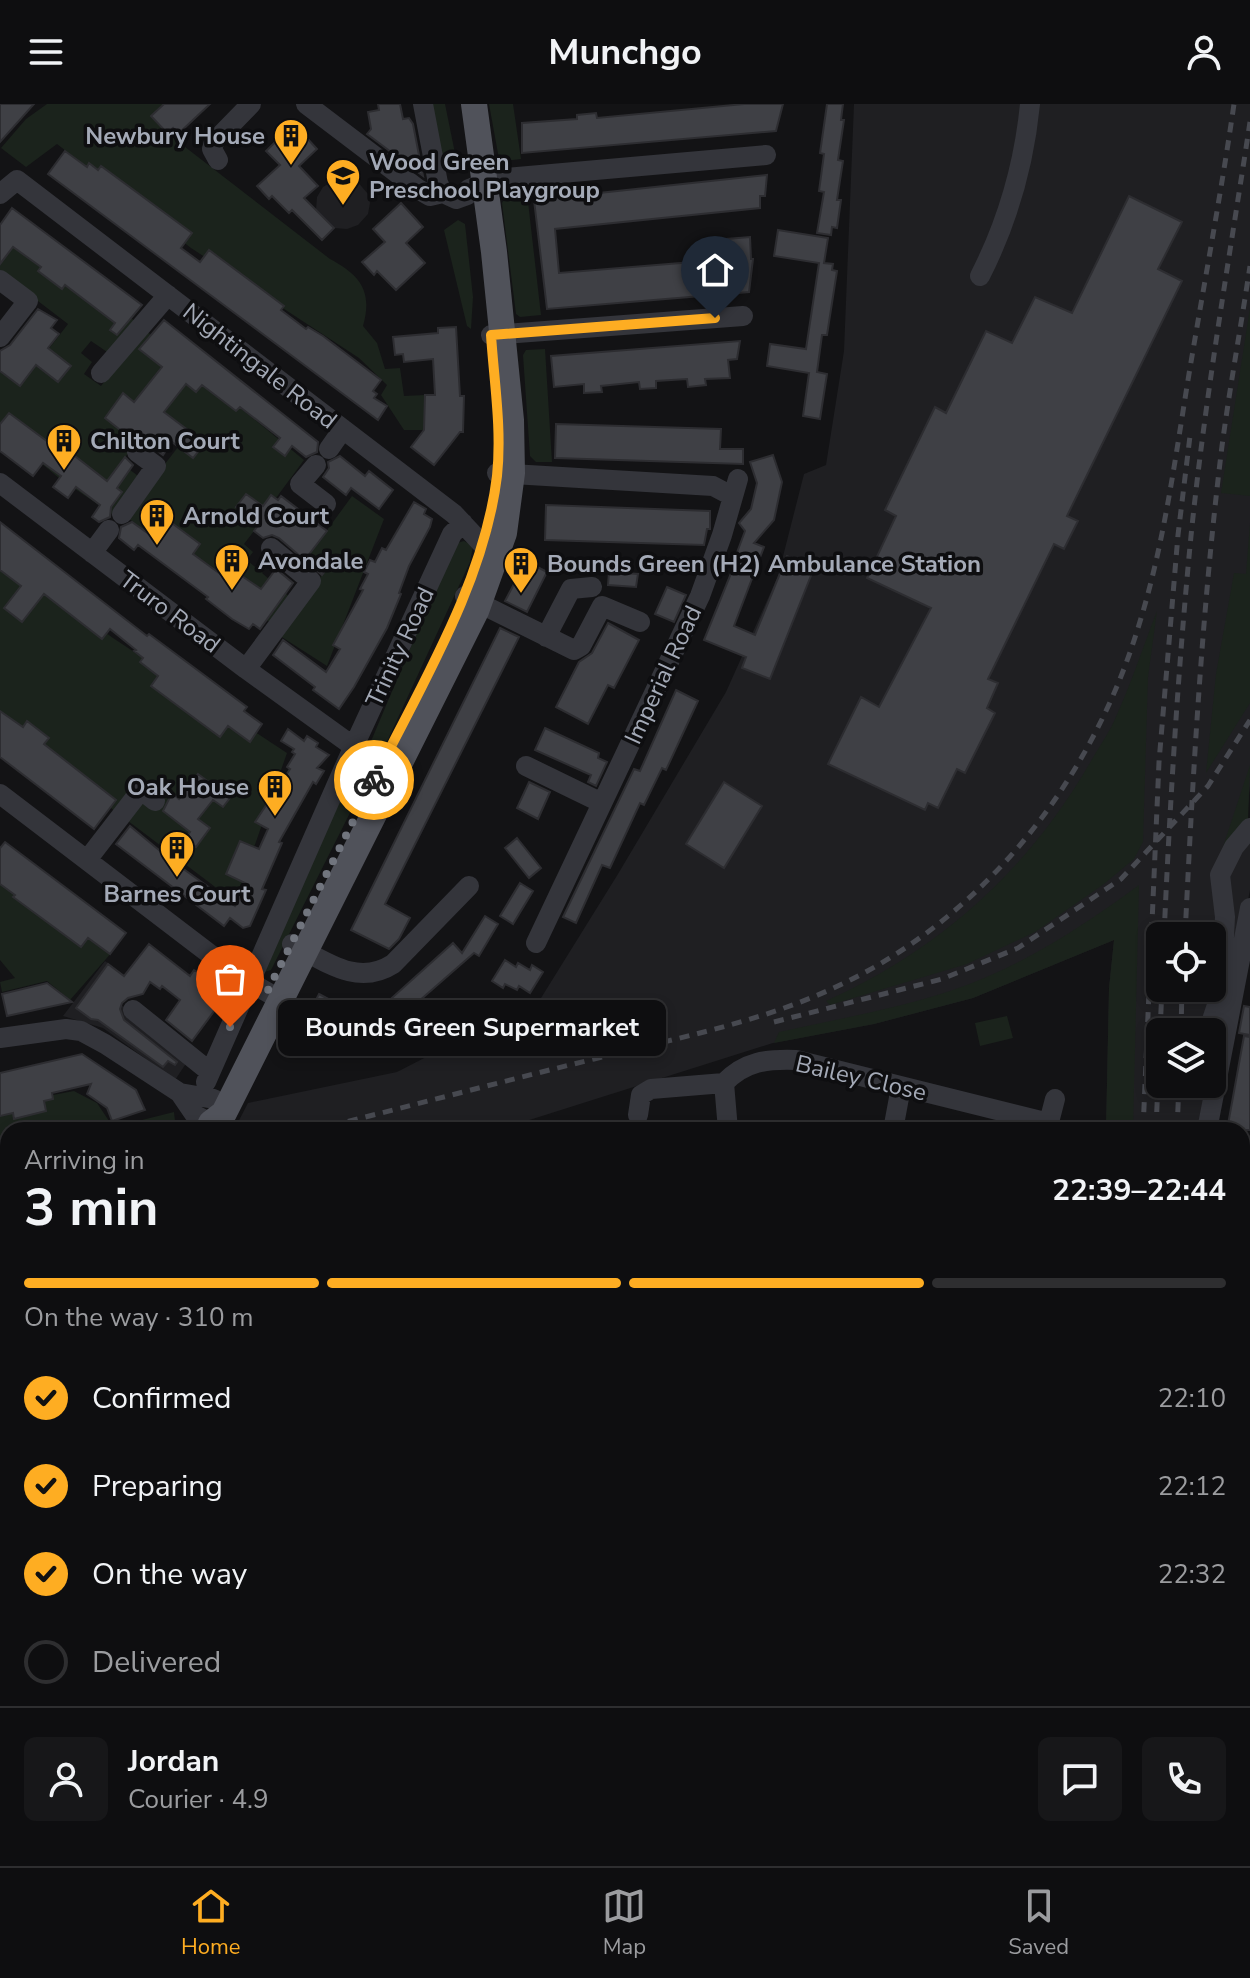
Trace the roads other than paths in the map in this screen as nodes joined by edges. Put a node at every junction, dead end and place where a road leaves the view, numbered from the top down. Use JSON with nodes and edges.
{"nodes":[{"id":1,"x":251,"y":104,"type":"edge"},
{"id":2,"x":306,"y":104,"type":"edge"},
{"id":3,"x":423,"y":104,"type":"edge"},
{"id":4,"x":459,"y":104,"type":"edge"},
{"id":5,"x":474,"y":104,"type":"edge"},
{"id":6,"x":1030,"y":104,"type":"edge"},
{"id":7,"x":766,"y":155,"type":"dead end"},
{"id":8,"x":218,"y":160,"type":"dead end"},
{"id":9,"x":436,"y":172,"type":"junction"},
{"id":10,"x":476,"y":187,"type":"junction"},
{"id":11,"x":443,"y":193,"type":"junction"},
{"id":12,"x":0,"y":194,"type":"edge"},
{"id":13,"x":980,"y":276,"type":"dead end"},
{"id":14,"x":0,"y":280,"type":"edge"},
{"id":15,"x":168,"y":295,"type":"junction"},
{"id":16,"x":743,"y":316,"type":"dead end"},
{"id":17,"x":497,"y":335,"type":"junction"},
{"id":18,"x":0,"y":337,"type":"edge"},
{"id":19,"x":101,"y":373,"type":"dead end"},
{"id":20,"x":343,"y":429,"type":"junction"},
{"id":21,"x":137,"y":452,"type":"dead end"},
{"id":22,"x":505,"y":473,"type":"junction"},
{"id":23,"x":0,"y":483,"type":"edge"},
{"id":24,"x":326,"y":504,"type":"dead end"},
{"id":25,"x":463,"y":523,"type":"junction"},
{"id":26,"x":271,"y":548,"type":"dead end"},
{"id":27,"x":92,"y":553,"type":"junction"},
{"id":28,"x":490,"y":553,"type":"junction"},
{"id":29,"x":592,"y":587,"type":"dead end"},
{"id":30,"x":472,"y":600,"type":"junction"},
{"id":31,"x":640,"y":622,"type":"dead end"},
{"id":32,"x":546,"y":637,"type":"junction"},
{"id":33,"x":246,"y":669,"type":"junction"},
{"id":34,"x":351,"y":750,"type":"junction"},
{"id":35,"x":526,"y":766,"type":"dead end"},
{"id":36,"x":383,"y":778,"type":"junction"},
{"id":37,"x":0,"y":794,"type":"edge"},
{"id":38,"x":155,"y":801,"type":"dead end"},
{"id":39,"x":602,"y":803,"type":"junction"},
{"id":40,"x":1250,"y":828,"type":"edge"},
{"id":41,"x":87,"y":860,"type":"junction"},
{"id":42,"x":469,"y":886,"type":"dead end"},
{"id":43,"x":1250,"y":908,"type":"edge"},
{"id":44,"x":536,"y":943,"type":"dead end"},
{"id":45,"x":299,"y":947,"type":"junction"},
{"id":46,"x":265,"y":991,"type":"junction"},
{"id":47,"x":133,"y":1010,"type":"dead end"},
{"id":48,"x":1213,"y":1018,"type":"edge"},
{"id":49,"x":1,"y":1034,"type":"edge"},
{"id":50,"x":724,"y":1083,"type":"junction"},
{"id":51,"x":901,"y":1087,"type":"junction"},
{"id":52,"x":1055,"y":1099,"type":"dead end"},
{"id":53,"x":210,"y":1101,"type":"edge"},
{"id":54,"x":638,"y":1115,"type":"dead end"},
{"id":55,"x":727,"y":1122,"type":"edge"},
{"id":56,"x":894,"y":1122,"type":"edge"},
{"id":57,"x":1030,"y":1122,"type":"edge"},
{"id":58,"x":1049,"y":1122,"type":"edge"},
{"id":59,"x":1209,"y":1122,"type":"edge"}],
"edges":[{"from":1,"to":8,"type":"street"},
{"from":2,"to":11,"type":"street"},
{"from":3,"to":9,"type":"street"},
{"from":4,"to":10,"type":"main road"},
{"from":5,"to":10,"type":"main road"},
{"from":6,"to":13,"type":"street"},
{"from":7,"to":10,"type":"street"},
{"from":9,"to":10,"type":"street"},
{"from":9,"to":11,"type":"street"},
{"from":10,"to":11,"type":"street"},
{"from":10,"to":17,"type":"main road"},
{"from":12,"to":15,"type":"street","name":"Nightingale Road"},
{"from":14,"to":18,"type":"street"},
{"from":15,"to":19,"type":"street"},
{"from":15,"to":20,"type":"street","name":"Nightingale Road"},
{"from":16,"to":17,"type":"street"},
{"from":17,"to":22,"type":"main road"},
{"from":20,"to":24,"type":"street"},
{"from":20,"to":25,"type":"street","name":"Nightingale Road"},
{"from":21,"to":27,"type":"street"},
{"from":22,"to":28,"type":"main road"},
{"from":22,"to":39,"type":"street","name":"Imperial Road"},
{"from":23,"to":27,"type":"street","name":"Truro Road"},
{"from":25,"to":28,"type":"street","name":"Nightingale Road"},
{"from":25,"to":34,"type":"street","name":"Trinity Road"},
{"from":26,"to":33,"type":"street"},
{"from":27,"to":33,"type":"street","name":"Truro Road"},
{"from":28,"to":30,"type":"main road"},
{"from":29,"to":32,"type":"street"},
{"from":30,"to":32,"type":"street"},
{"from":30,"to":36,"type":"main road"},
{"from":31,"to":32,"type":"street"},
{"from":33,"to":34,"type":"street","name":"Truro Road"},
{"from":34,"to":36,"type":"street","name":"Truro Road"},
{"from":34,"to":46,"type":"street","name":"Trinity Road"},
{"from":35,"to":39,"type":"street"},
{"from":36,"to":45,"type":"main road"},
{"from":37,"to":41,"type":"street"},
{"from":38,"to":41,"type":"street"},
{"from":39,"to":44,"type":"street","name":"Imperial Road"},
{"from":40,"to":48,"type":"street"},
{"from":41,"to":46,"type":"street"},
{"from":42,"to":45,"type":"street"},
{"from":43,"to":59,"type":"street"},
{"from":45,"to":46,"type":"main road"},
{"from":46,"to":53,"type":"street","name":"Trinity Road"},
{"from":46,"to":53,"type":"main road"},
{"from":47,"to":53,"type":"street"},
{"from":49,"to":53,"type":"street"},
{"from":50,"to":51,"type":"street","name":"Bailey Close"},
{"from":50,"to":54,"type":"street"},
{"from":50,"to":55,"type":"street"},
{"from":51,"to":56,"type":"street"},
{"from":51,"to":57,"type":"street","name":"Bailey Close"},
{"from":52,"to":58,"type":"street","name":"Bailey Close"}]}
